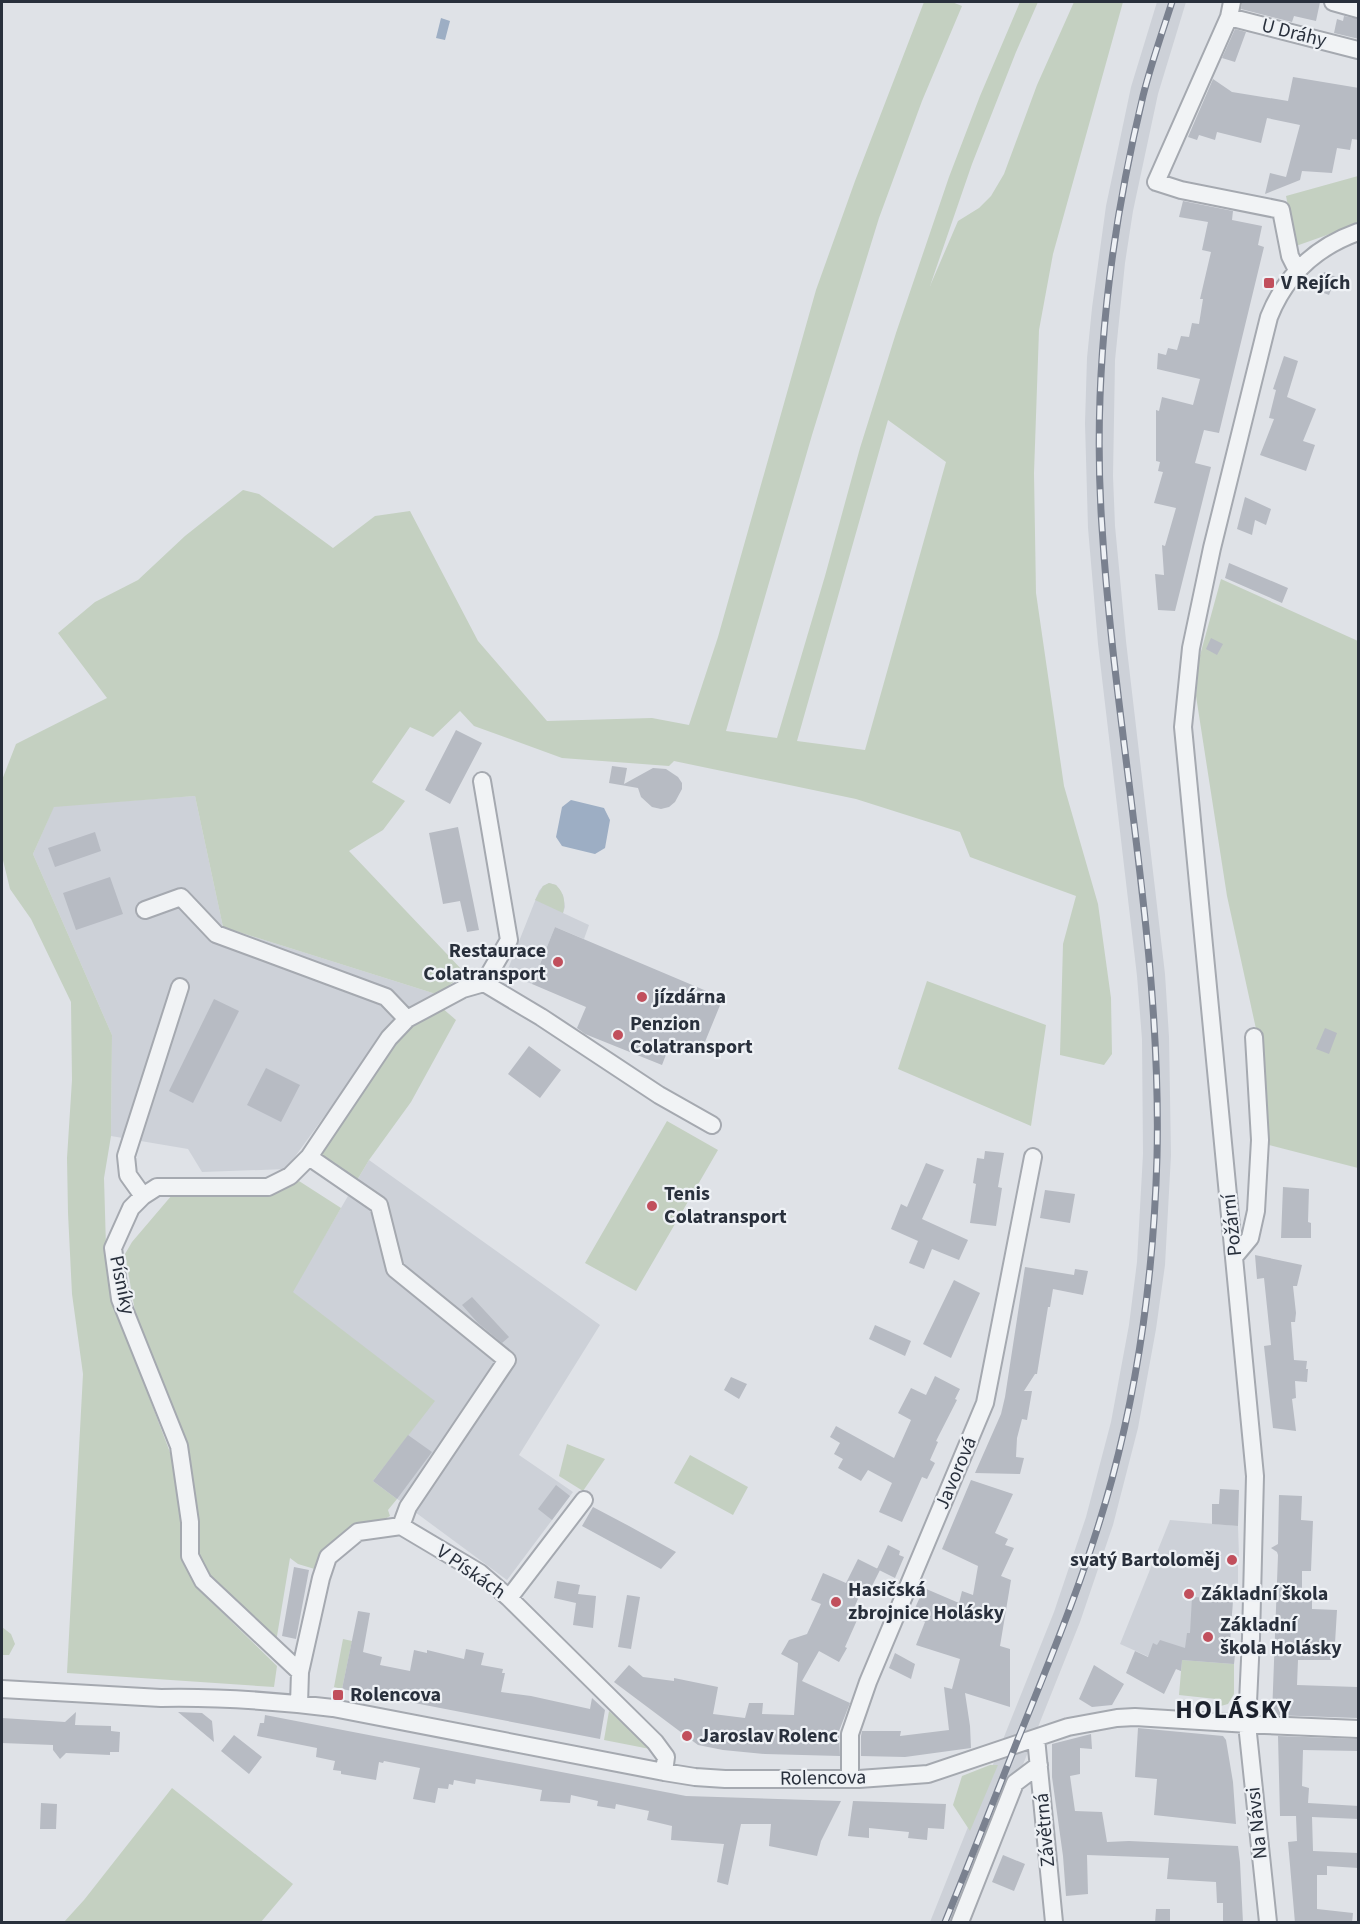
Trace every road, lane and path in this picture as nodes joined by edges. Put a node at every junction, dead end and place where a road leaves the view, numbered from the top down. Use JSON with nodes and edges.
{"nodes":[{"id":1,"x":1333,"y":2,"type":"edge"},
{"id":2,"x":1230,"y":9,"type":"edge"},
{"id":3,"x":1359,"y":9,"type":"edge"},
{"id":4,"x":1359,"y":50,"type":"edge"},
{"id":5,"x":1359,"y":232,"type":"edge"},
{"id":6,"x":1297,"y":270,"type":"junction"},
{"id":7,"x":482,"y":781,"type":"dead end"},
{"id":8,"x":145,"y":910,"type":"dead end"},
{"id":9,"x":487,"y":977,"type":"junction"},
{"id":10,"x":180,"y":987,"type":"dead end"},
{"id":11,"x":407,"y":1019,"type":"junction"},
{"id":12,"x":1254,"y":1037,"type":"dead end"},
{"id":13,"x":712,"y":1125,"type":"dead end"},
{"id":14,"x":309,"y":1156,"type":"junction"},
{"id":15,"x":1033,"y":1157,"type":"dead end"},
{"id":16,"x":143,"y":1196,"type":"junction"},
{"id":17,"x":1235,"y":1256,"type":"junction"},
{"id":18,"x":584,"y":1500,"type":"dead end"},
{"id":19,"x":401,"y":1526,"type":"junction"},
{"id":20,"x":509,"y":1598,"type":"junction"},
{"id":21,"x":300,"y":1672,"type":"junction"},
{"id":22,"x":2,"y":1689,"type":"edge"},
{"id":23,"x":299,"y":1704,"type":"junction"},
{"id":24,"x":1247,"y":1724,"type":"junction"},
{"id":25,"x":1359,"y":1729,"type":"edge"},
{"id":26,"x":1036,"y":1738,"type":"junction"},
{"id":27,"x":1039,"y":1765,"type":"junction"},
{"id":28,"x":664,"y":1772,"type":"junction"},
{"id":29,"x":850,"y":1779,"type":"junction"},
{"id":30,"x":960,"y":1923,"type":"edge"},
{"id":31,"x":1054,"y":1923,"type":"edge"},
{"id":32,"x":1268,"y":1923,"type":"edge"}],
"edges":[{"from":1,"to":3,"type":"street","name":"U Dráhy"},
{"from":2,"to":4,"type":"street","name":"U Dráhy"},
{"from":2,"to":6,"type":"street"},
{"from":5,"to":6,"type":"street"},
{"from":6,"to":17,"type":"street","name":"Požární"},
{"from":7,"to":9,"type":"street"},
{"from":8,"to":11,"type":"street"},
{"from":9,"to":11,"type":"street"},
{"from":9,"to":13,"type":"street"},
{"from":10,"to":16,"type":"street"},
{"from":11,"to":14,"type":"street"},
{"from":12,"to":17,"type":"street"},
{"from":14,"to":16,"type":"street"},
{"from":14,"to":19,"type":"street"},
{"from":15,"to":29,"type":"street","name":"Javorová"},
{"from":16,"to":21,"type":"street","name":"Písníky"},
{"from":17,"to":24,"type":"street","name":"Požární"},
{"from":18,"to":20,"type":"street"},
{"from":19,"to":20,"type":"street","name":"V Pískách"},
{"from":19,"to":21,"type":"street"},
{"from":20,"to":28,"type":"street","name":"V Pískách"},
{"from":21,"to":23,"type":"street"},
{"from":22,"to":23,"type":"street","name":"Rolencova"},
{"from":23,"to":28,"type":"street","name":"Rolencova"},
{"from":24,"to":25,"type":"street","name":"Rolencova"},
{"from":24,"to":26,"type":"street","name":"Rolencova"},
{"from":24,"to":32,"type":"street","name":"Na Návsi"},
{"from":26,"to":27,"type":"street","name":"Závětrná"},
{"from":26,"to":29,"type":"street","name":"Rolencova"},
{"from":27,"to":30,"type":"street"},
{"from":27,"to":31,"type":"street","name":"Závětrná"},
{"from":28,"to":29,"type":"street","name":"Rolencova"}]}
